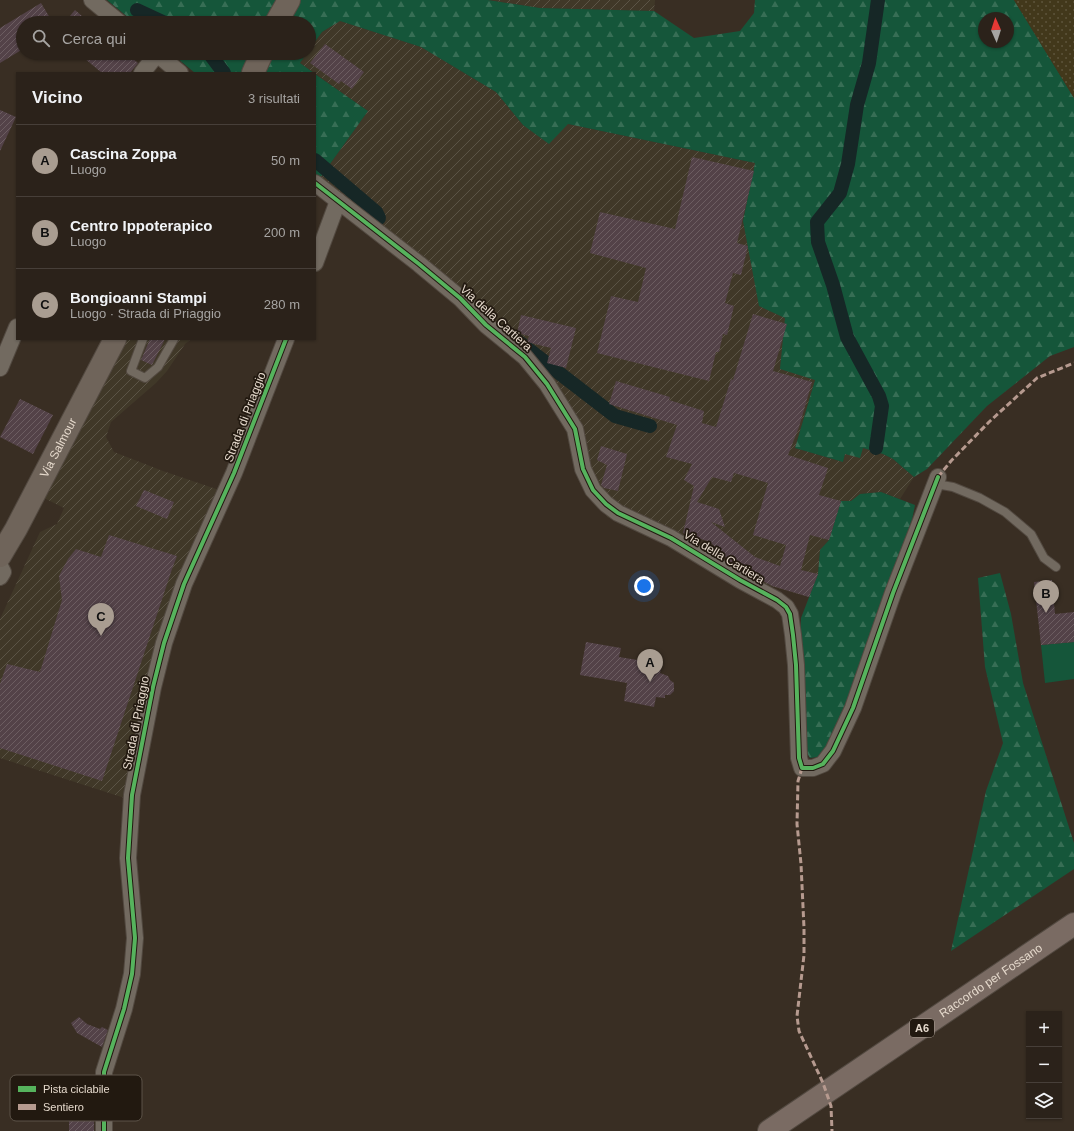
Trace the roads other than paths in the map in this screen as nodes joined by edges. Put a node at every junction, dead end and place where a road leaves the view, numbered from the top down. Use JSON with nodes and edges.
{"nodes":[{"id":1,"x":92,"y":0,"type":"edge"},
{"id":2,"x":289,"y":0,"type":"edge"},
{"id":3,"x":111,"y":16,"type":"edge"},
{"id":4,"x":280,"y":16,"type":"edge"},
{"id":5,"x":152,"y":60,"type":"edge"},
{"id":6,"x":164,"y":60,"type":"edge"},
{"id":7,"x":259,"y":60,"type":"edge"},
{"id":8,"x":143,"y":72,"type":"edge"},
{"id":9,"x":179,"y":72,"type":"edge"},
{"id":10,"x":253,"y":72,"type":"edge"},
{"id":11,"x":316,"y":184,"type":"edge"},
{"id":12,"x":338,"y":201,"type":"junction"},
{"id":13,"x":316,"y":260,"type":"edge"},
{"id":14,"x":16,"y":328,"type":"edge"},
{"id":15,"x":114,"y":340,"type":"edge"},
{"id":16,"x":143,"y":340,"type":"edge"},
{"id":17,"x":173,"y":340,"type":"edge"},
{"id":18,"x":286,"y":340,"type":"edge"},
{"id":19,"x":0,"y":368,"type":"edge"},
{"id":20,"x":937,"y":481,"type":"joint"},
{"id":21,"x":0,"y":556,"type":"edge"},
{"id":22,"x":0,"y":566,"type":"edge"},
{"id":23,"x":1056,"y":568,"type":"dead end"},
{"id":24,"x":0,"y":577,"type":"edge"},
{"id":25,"x":1074,"y":924,"type":"edge"},
{"id":26,"x":104,"y":1075,"type":"edge"},
{"id":27,"x":769,"y":1131,"type":"edge"}],
"edges":[{"from":1,"to":3,"type":"street"},
{"from":2,"to":4,"type":"main road"},
{"from":5,"to":8,"type":"street"},
{"from":6,"to":9,"type":"street"},
{"from":7,"to":10,"type":"main road"},
{"from":11,"to":12,"type":"street","name":"Via della Cartiera"},
{"from":12,"to":13,"type":"street"},
{"from":12,"to":20,"type":"street","name":"Via della Cartiera"},
{"from":14,"to":19,"type":"street"},
{"from":15,"to":21,"type":"main road","name":"Via Salmour"},
{"from":16,"to":17,"type":"lane"},
{"from":18,"to":26,"type":"street","name":"Strada di Priaggio"},
{"from":20,"to":23,"type":"lane"},
{"from":22,"to":24,"type":"street"},
{"from":25,"to":27,"type":"highway","name":"Raccordo per Fossano","number":"A6"}]}
